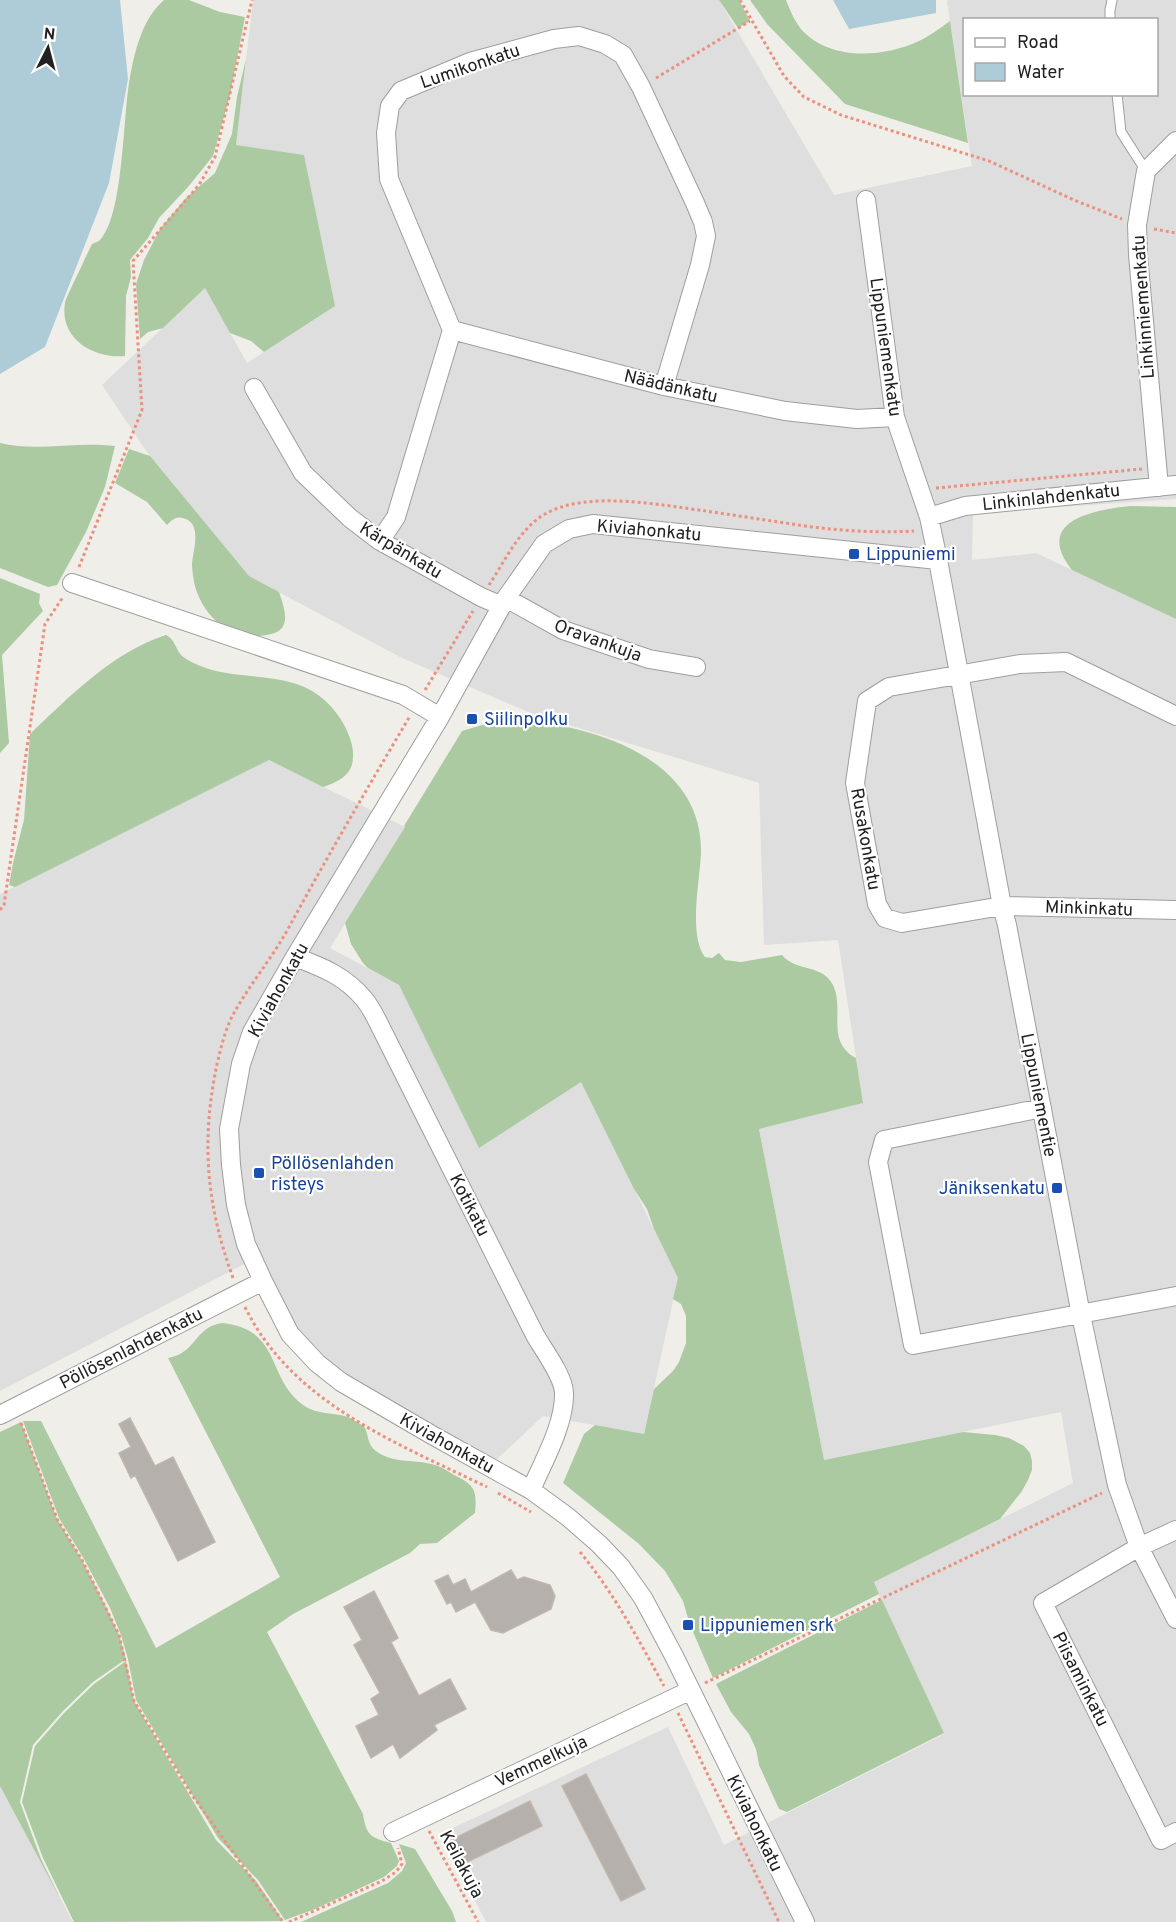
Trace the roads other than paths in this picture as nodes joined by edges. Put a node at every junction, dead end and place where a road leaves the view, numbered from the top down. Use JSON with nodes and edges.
{"nodes":[{"id":1,"x":1112,"y":0,"type":"edge"},
{"id":2,"x":1110,"y":18,"type":"edge"},
{"id":3,"x":1117,"y":96,"type":"edge"},
{"id":4,"x":1176,"y":141,"type":"edge"},
{"id":5,"x":1146,"y":171,"type":"junction"},
{"id":6,"x":867,"y":200,"type":"dead end"},
{"id":7,"x":452,"y":330,"type":"junction"},
{"id":8,"x":663,"y":386,"type":"junction"},
{"id":9,"x":254,"y":388,"type":"dead end"},
{"id":10,"x":895,"y":417,"type":"junction"},
{"id":11,"x":1168,"y":486,"type":"edge"},
{"id":12,"x":924,"y":524,"type":"junction"},
{"id":13,"x":380,"y":541,"type":"junction"},
{"id":14,"x":938,"y":560,"type":"junction"},
{"id":15,"x":72,"y":583,"type":"road end"},
{"id":16,"x":504,"y":602,"type":"junction"},
{"id":17,"x":696,"y":667,"type":"dead end"},
{"id":18,"x":959,"y":674,"type":"junction"},
{"id":19,"x":1176,"y":716,"type":"edge"},
{"id":20,"x":440,"y":717,"type":"junction"},
{"id":21,"x":1002,"y":906,"type":"junction"},
{"id":22,"x":1176,"y":910,"type":"edge"},
{"id":23,"x":295,"y":957,"type":"junction"},
{"id":24,"x":1042,"y":1108,"type":"junction"},
{"id":25,"x":263,"y":1281,"type":"junction"},
{"id":26,"x":1176,"y":1296,"type":"edge"},
{"id":27,"x":1081,"y":1315,"type":"junction"},
{"id":28,"x":8,"y":1411,"type":"edge"},
{"id":29,"x":531,"y":1490,"type":"junction"},
{"id":30,"x":1176,"y":1530,"type":"edge"},
{"id":31,"x":1139,"y":1547,"type":"junction"},
{"id":32,"x":1176,"y":1619,"type":"edge"},
{"id":33,"x":689,"y":1691,"type":"junction"},
{"id":34,"x":393,"y":1832,"type":"road end"},
{"id":35,"x":1176,"y":1832,"type":"edge"},
{"id":36,"x":805,"y":1922,"type":"edge"}],
"edges":[{"from":1,"to":2,"type":"lane"},
{"from":3,"to":5,"type":"lane"},
{"from":4,"to":5,"type":"street"},
{"from":5,"to":11,"type":"street","name":"Linkinniemenkatu"},
{"from":6,"to":10,"type":"street","name":"Lippuniemenkatu"},
{"from":7,"to":8,"type":"street","name":"Näädänkatu"},
{"from":7,"to":8,"type":"street","name":"Lumikonkatu"},
{"from":7,"to":13,"type":"street"},
{"from":8,"to":10,"type":"street","name":"Näädänkatu"},
{"from":9,"to":13,"type":"street","name":"Kärpänkatu"},
{"from":10,"to":12,"type":"street","name":"Lippuniemenkatu"},
{"from":11,"to":12,"type":"street","name":"Linkinlahdenkatu"},
{"from":12,"to":14,"type":"street","name":"Lippuniemenkatu"},
{"from":13,"to":16,"type":"street","name":"Kärpänkatu"},
{"from":14,"to":16,"type":"street","name":"Kiviahonkatu"},
{"from":14,"to":18,"type":"street","name":"Lippuniementie"},
{"from":15,"to":20,"type":"street"},
{"from":16,"to":17,"type":"street","name":"Oravankuja"},
{"from":16,"to":20,"type":"street","name":"Kiviahonkatu"},
{"from":18,"to":19,"type":"street","name":"Rusakonkatu"},
{"from":18,"to":21,"type":"street","name":"Lippuniementie"},
{"from":18,"to":21,"type":"street","name":"Rusakonkatu"},
{"from":20,"to":23,"type":"street","name":"Kiviahonkatu"},
{"from":21,"to":22,"type":"street","name":"Minkinkatu"},
{"from":21,"to":24,"type":"street","name":"Lippuniementie"},
{"from":23,"to":25,"type":"street","name":"Kiviahonkatu"},
{"from":23,"to":29,"type":"street","name":"Kotikatu"},
{"from":24,"to":27,"type":"street","name":"Lippuniementie"},
{"from":24,"to":27,"type":"street"},
{"from":25,"to":28,"type":"street","name":"Pöllösenlahdenkatu"},
{"from":25,"to":29,"type":"street","name":"Kiviahonkatu"},
{"from":26,"to":27,"type":"street"},
{"from":27,"to":31,"type":"street","name":"Lippuniementie"},
{"from":29,"to":33,"type":"street","name":"Kiviahonkatu"},
{"from":30,"to":31,"type":"street"},
{"from":31,"to":32,"type":"street","name":"Lippuniementie"},
{"from":31,"to":35,"type":"street","name":"Piisaminkatu"},
{"from":33,"to":34,"type":"street","name":"Vemmelkuja"},
{"from":33,"to":36,"type":"street","name":"Kiviahonkatu"}]}
